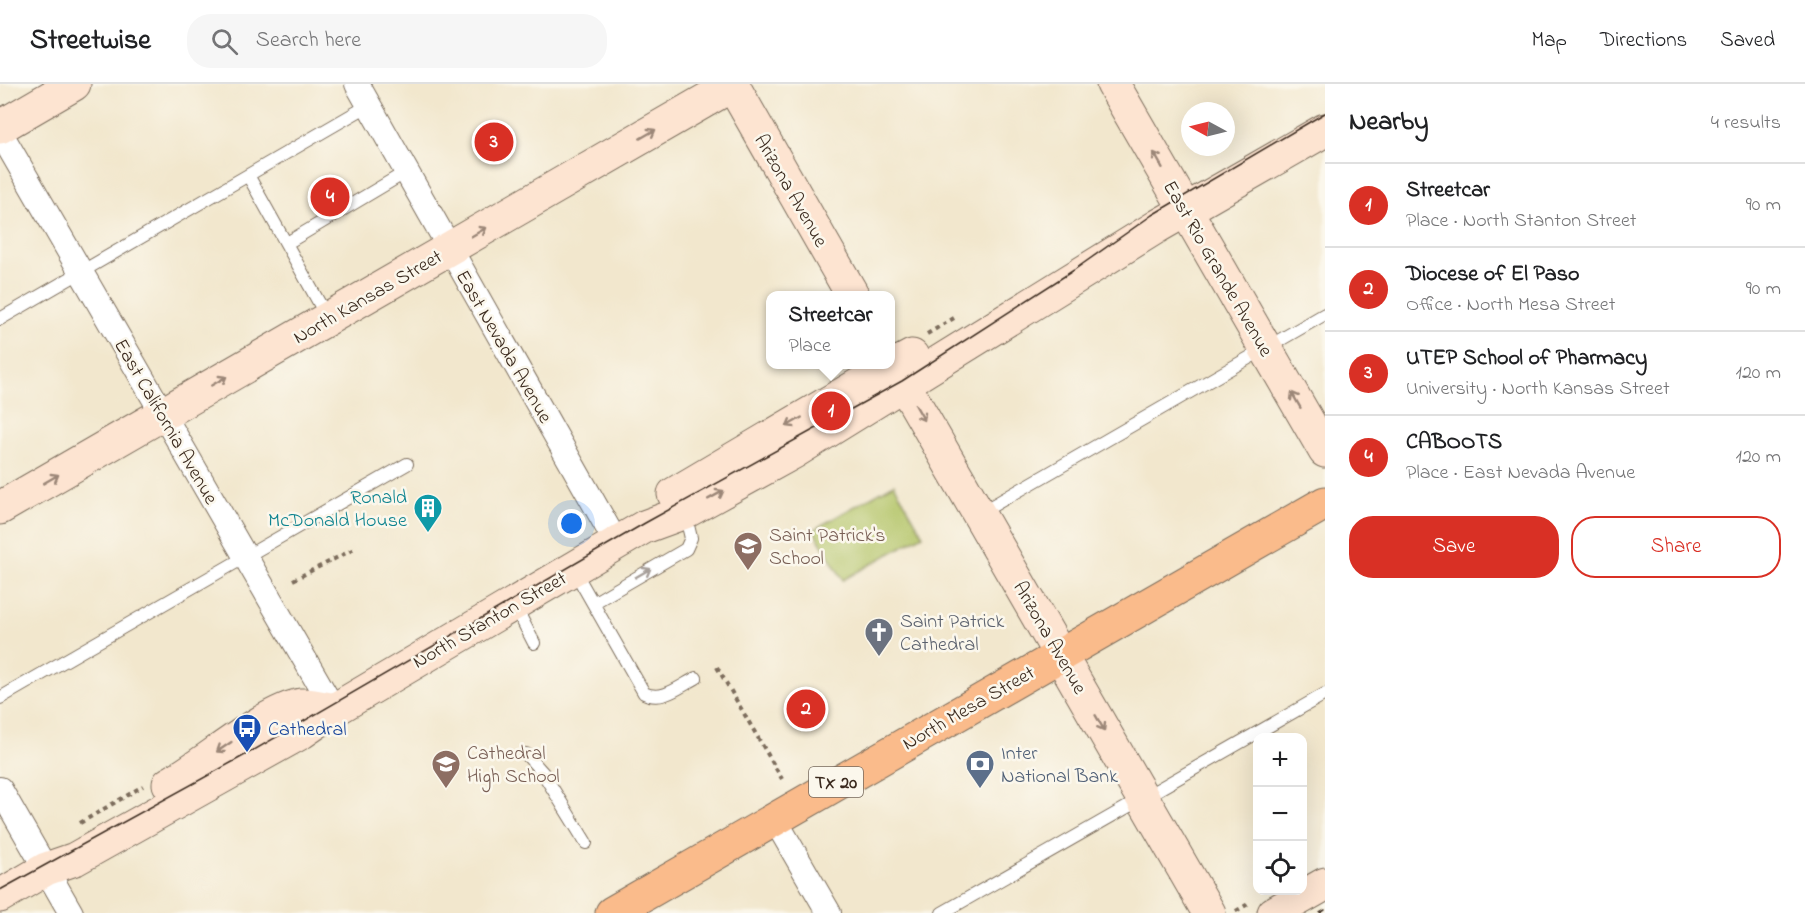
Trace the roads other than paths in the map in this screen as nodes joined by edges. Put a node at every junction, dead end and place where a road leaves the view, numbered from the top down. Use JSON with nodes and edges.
{"nodes":[{"id":1,"x":74,"y":84,"type":"edge"},
{"id":2,"x":357,"y":84,"type":"edge"},
{"id":3,"x":733,"y":84,"type":"edge"},
{"id":4,"x":1113,"y":84,"type":"edge"},
{"id":5,"x":369,"y":105,"type":"junction"},
{"id":6,"x":0,"y":129,"type":"edge"},
{"id":7,"x":1325,"y":130,"type":"edge"},
{"id":8,"x":406,"y":172,"type":"junction"},
{"id":9,"x":249,"y":177,"type":"junction"},
{"id":10,"x":1186,"y":211,"type":"junction"},
{"id":11,"x":287,"y":243,"type":"junction"},
{"id":12,"x":450,"y":249,"type":"junction"},
{"id":13,"x":82,"y":272,"type":"junction"},
{"id":14,"x":850,"y":291,"type":"edge"},
{"id":15,"x":1325,"y":314,"type":"edge"},
{"id":16,"x":327,"y":318,"type":"junction"},
{"id":17,"x":0,"y":319,"type":"edge"},
{"id":18,"x":1266,"y":348,"type":"junction"},
{"id":19,"x":896,"y":371,"type":"edge"},
{"id":20,"x":163,"y":414,"type":"junction"},
{"id":21,"x":1325,"y":451,"type":"edge"},
{"id":22,"x":406,"y":464,"type":"dead end"},
{"id":23,"x":1325,"y":503,"type":"edge"},
{"id":24,"x":0,"y":508,"type":"edge"},
{"id":25,"x":685,"y":512,"type":"junction"},
{"id":26,"x":979,"y":513,"type":"junction"},
{"id":27,"x":631,"y":536,"type":"junction"},
{"id":28,"x":245,"y":558,"type":"junction"},
{"id":29,"x":574,"y":570,"type":"junction"},
{"id":30,"x":593,"y":603,"type":"junction"},
{"id":31,"x":514,"y":605,"type":"junction"},
{"id":32,"x":534,"y":643,"type":"dead end"},
{"id":33,"x":1061,"y":654,"type":"junction"},
{"id":34,"x":696,"y":678,"type":"dead end"},
{"id":35,"x":1325,"y":694,"type":"edge"},
{"id":36,"x":0,"y":698,"type":"edge"},
{"id":37,"x":334,"y":710,"type":"junction"},
{"id":38,"x":526,"y":754,"type":"dead end"},
{"id":39,"x":0,"y":789,"type":"edge"},
{"id":40,"x":1143,"y":799,"type":"junction"},
{"id":41,"x":774,"y":818,"type":"junction"},
{"id":42,"x":586,"y":843,"type":"dead end"},
{"id":43,"x":46,"y":869,"type":"junction"},
{"id":44,"x":1325,"y":884,"type":"edge"},
{"id":45,"x":0,"y":896,"type":"edge"},
{"id":46,"x":71,"y":913,"type":"edge"},
{"id":47,"x":612,"y":913,"type":"edge"},
{"id":48,"x":829,"y":913,"type":"edge"},
{"id":49,"x":942,"y":913,"type":"edge"},
{"id":50,"x":1209,"y":913,"type":"edge"},
{"id":51,"x":1274,"y":913,"type":"edge"}],
"edges":[{"from":1,"to":6,"type":"street"},
{"from":2,"to":5,"type":"street","name":"East Nevada Avenue"},
{"from":12,"to":3,"type":"street","name":"North Kansas Street","one_way":true},
{"from":3,"to":14,"type":"street","name":"Arizona Avenue"},
{"from":10,"to":4,"type":"street","name":"East Rio Grande Avenue","one_way":true},
{"from":5,"to":8,"type":"street","name":"East Nevada Avenue"},
{"from":5,"to":9,"type":"lane"},
{"from":6,"to":13,"type":"street","name":"East California Avenue"},
{"from":7,"to":10,"type":"street","name":"North Stanton Street"},
{"from":8,"to":11,"type":"lane"},
{"from":8,"to":12,"type":"street","name":"East Nevada Avenue"},
{"from":9,"to":11,"type":"lane"},
{"from":9,"to":13,"type":"lane"},
{"from":10,"to":18,"type":"street","name":"East Rio Grande Avenue"},
{"from":10,"to":19,"type":"street","name":"North Stanton Street"},
{"from":11,"to":16,"type":"lane"},
{"from":12,"to":16,"type":"street","name":"North Kansas Street"},
{"from":12,"to":27,"type":"street","name":"East Nevada Avenue"},
{"from":13,"to":17,"type":"lane"},
{"from":13,"to":20,"type":"street","name":"East California Avenue"},
{"from":15,"to":18,"type":"lane"},
{"from":20,"to":16,"type":"street","name":"North Kansas Street","one_way":true},
{"from":21,"to":18,"type":"street","name":"East Rio Grande Avenue","one_way":true},
{"from":18,"to":26,"type":"lane"},
{"from":25,"to":19,"type":"street","name":"North Stanton Street","one_way":true},
{"from":19,"to":26,"type":"street","name":"Arizona Avenue","one_way":true},
{"from":19,"to":27,"type":"street","name":"North Stanton Street","one_way":true},
{"from":24,"to":20,"type":"street","name":"North Kansas Street","one_way":true},
{"from":20,"to":28,"type":"street","name":"East California Avenue"},
{"from":22,"to":28,"type":"lane"},
{"from":23,"to":33,"type":"main road","name":"North Mesa Street","number":"TX 20"},
{"from":25,"to":27,"type":"street","name":"North Stanton Street"},
{"from":30,"to":25,"type":"lane","one_way":true},
{"from":26,"to":33,"type":"street","name":"Arizona Avenue"},
{"from":27,"to":29,"type":"street","name":"North Stanton Street"},
{"from":28,"to":36,"type":"lane"},
{"from":28,"to":37,"type":"street","name":"East California Avenue"},
{"from":29,"to":30,"type":"lane"},
{"from":29,"to":31,"type":"street","name":"North Stanton Street"},
{"from":30,"to":34,"type":"lane"},
{"from":31,"to":32,"type":"lane"},
{"from":31,"to":37,"type":"street","name":"North Stanton Street"},
{"from":33,"to":40,"type":"street","name":"Arizona Avenue","one_way":true},
{"from":33,"to":41,"type":"main road","name":"North Mesa Street","number":"TX 20"},
{"from":35,"to":40,"type":"lane"},
{"from":37,"to":43,"type":"street","name":"North Stanton Street"},
{"from":38,"to":42,"type":"lane"},
{"from":39,"to":43,"type":"street"},
{"from":40,"to":49,"type":"lane"},
{"from":40,"to":50,"type":"street","name":"Arizona Avenue"},
{"from":41,"to":47,"type":"main road","name":"North Mesa Street","number":"TX 20"},
{"from":41,"to":48,"type":"street"},
{"from":43,"to":45,"type":"street","name":"North Stanton Street"},
{"from":43,"to":46,"type":"street"},
{"from":44,"to":51,"type":"street"}]}
